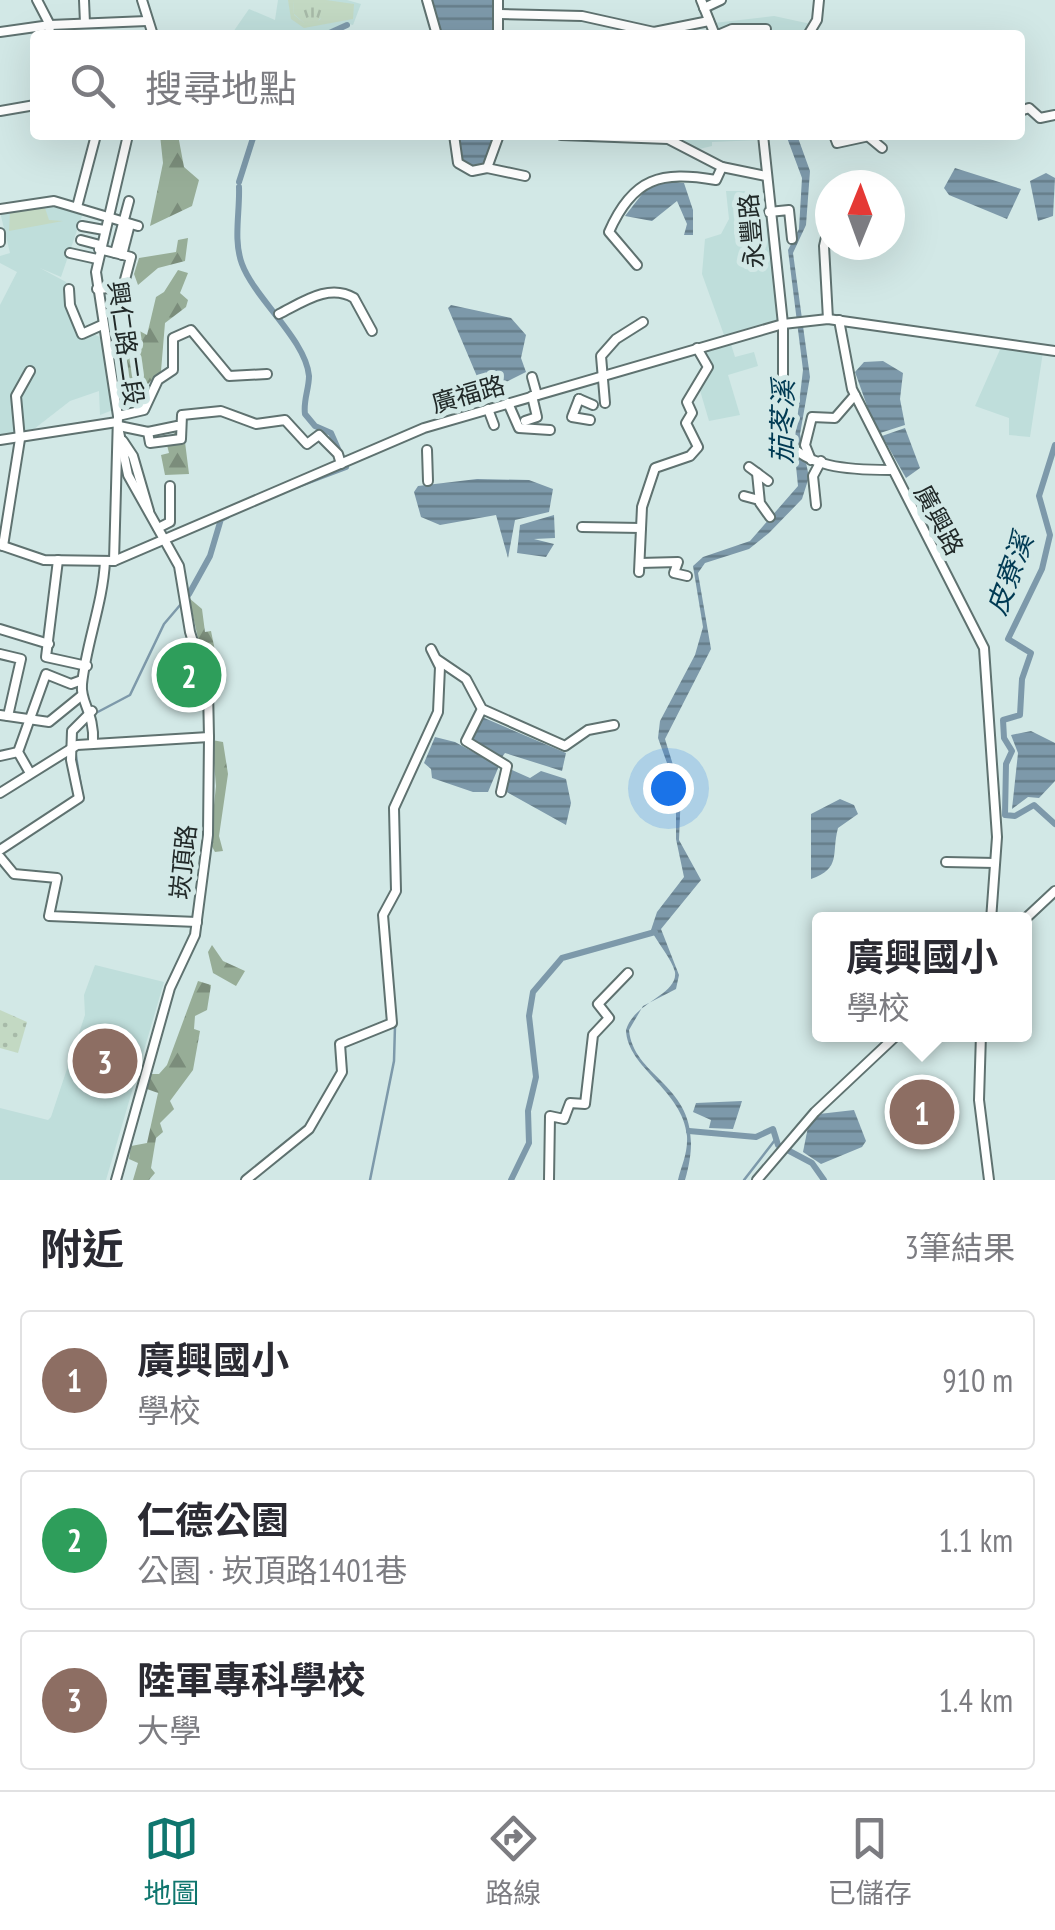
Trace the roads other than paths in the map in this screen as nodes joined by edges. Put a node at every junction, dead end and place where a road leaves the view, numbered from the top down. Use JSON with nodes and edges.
{"nodes":[{"id":1,"x":37,"y":0,"type":"edge"},
{"id":2,"x":84,"y":0,"type":"edge"},
{"id":3,"x":142,"y":0,"type":"edge"},
{"id":4,"x":428,"y":0,"type":"edge"},
{"id":5,"x":498,"y":0,"type":"edge"},
{"id":6,"x":721,"y":0,"type":"edge"},
{"id":7,"x":819,"y":0,"type":"edge"},
{"id":8,"x":702,"y":4,"type":"edge"},
{"id":9,"x":500,"y":14,"type":"junction"},
{"id":10,"x":147,"y":21,"type":"junction"},
{"id":11,"x":709,"y":21,"type":"junction"},
{"id":12,"x":85,"y":23,"type":"junction"},
{"id":13,"x":50,"y":24,"type":"junction"},
{"id":14,"x":766,"y":29,"type":"dead end"},
{"id":15,"x":49,"y":30,"type":"edge"},
{"id":16,"x":152,"y":30,"type":"edge"},
{"id":17,"x":436,"y":30,"type":"edge"},
{"id":18,"x":498,"y":30,"type":"edge"},
{"id":19,"x":645,"y":30,"type":"edge"},
{"id":20,"x":664,"y":30,"type":"edge"},
{"id":21,"x":714,"y":30,"type":"edge"},
{"id":22,"x":730,"y":30,"type":"edge"},
{"id":23,"x":811,"y":30,"type":"edge"},
{"id":24,"x":0,"y":32,"type":"edge"},
{"id":25,"x":30,"y":106,"type":"edge"},
{"id":26,"x":1025,"y":109,"type":"edge"},
{"id":27,"x":0,"y":110,"type":"edge"},
{"id":28,"x":1055,"y":114,"type":"edge"},
{"id":29,"x":95,"y":140,"type":"edge"},
{"id":30,"x":127,"y":140,"type":"edge"},
{"id":31,"x":455,"y":140,"type":"edge"},
{"id":32,"x":497,"y":140,"type":"edge"},
{"id":33,"x":670,"y":140,"type":"edge"},
{"id":34,"x":763,"y":140,"type":"edge"},
{"id":35,"x":875,"y":140,"type":"edge"},
{"id":36,"x":882,"y":148,"type":"dead end"},
{"id":37,"x":722,"y":167,"type":"junction"},
{"id":38,"x":487,"y":168,"type":"junction"},
{"id":39,"x":525,"y":176,"type":"dead end"},
{"id":40,"x":766,"y":176,"type":"junction"},
{"id":41,"x":128,"y":201,"type":"dead end"},
{"id":42,"x":77,"y":207,"type":"junction"},
{"id":43,"x":0,"y":209,"type":"edge"},
{"id":44,"x":770,"y":212,"type":"junction"},
{"id":45,"x":107,"y":217,"type":"junction"},
{"id":46,"x":130,"y":224,"type":"junction"},
{"id":47,"x":82,"y":226,"type":"dead end"},
{"id":48,"x":104,"y":230,"type":"junction"},
{"id":49,"x":0,"y":234,"type":"edge"},
{"id":50,"x":81,"y":240,"type":"dead end"},
{"id":51,"x":792,"y":240,"type":"dead end"},
{"id":52,"x":0,"y":242,"type":"edge"},
{"id":53,"x":99,"y":251,"type":"junction"},
{"id":54,"x":70,"y":252,"type":"dead end"},
{"id":55,"x":119,"y":254,"type":"junction"},
{"id":56,"x":825,"y":260,"type":"edge"},
{"id":57,"x":637,"y":265,"type":"dead end"},
{"id":58,"x":97,"y":288,"type":"junction"},
{"id":59,"x":69,"y":289,"type":"dead end"},
{"id":60,"x":279,"y":314,"type":"dead end"},
{"id":61,"x":828,"y":319,"type":"junction"},
{"id":62,"x":839,"y":320,"type":"junction"},
{"id":63,"x":643,"y":322,"type":"dead end"},
{"id":64,"x":783,"y":324,"type":"junction"},
{"id":65,"x":102,"y":325,"type":"junction"},
{"id":66,"x":372,"y":330,"type":"dead end"},
{"id":67,"x":698,"y":348,"type":"junction"},
{"id":68,"x":1055,"y":351,"type":"edge"},
{"id":69,"x":30,"y":371,"type":"dead end"},
{"id":70,"x":267,"y":374,"type":"dead end"},
{"id":71,"x":605,"y":375,"type":"junction"},
{"id":72,"x":532,"y":376,"type":"dead end"},
{"id":73,"x":576,"y":384,"type":"junction"},
{"id":74,"x":535,"y":395,"type":"junction"},
{"id":75,"x":855,"y":395,"type":"junction"},
{"id":76,"x":579,"y":399,"type":"junction"},
{"id":77,"x":508,"y":403,"type":"junction"},
{"id":78,"x":605,"y":403,"type":"dead end"},
{"id":79,"x":592,"y":406,"type":"dead end"},
{"id":80,"x":488,"y":409,"type":"junction"},
{"id":81,"x":590,"y":420,"type":"dead end"},
{"id":82,"x":118,"y":421,"type":"junction"},
{"id":83,"x":525,"y":421,"type":"dead end"},
{"id":84,"x":494,"y":425,"type":"dead end"},
{"id":85,"x":177,"y":426,"type":"dead end"},
{"id":86,"x":550,"y":430,"type":"dead end"},
{"id":87,"x":148,"y":432,"type":"junction"},
{"id":88,"x":0,"y":440,"type":"edge"},
{"id":89,"x":20,"y":440,"type":"junction"},
{"id":90,"x":426,"y":450,"type":"dead end"},
{"id":91,"x":816,"y":460,"type":"junction"},
{"id":92,"x":342,"y":464,"type":"junction"},
{"id":93,"x":890,"y":470,"type":"junction"},
{"id":94,"x":428,"y":481,"type":"dead end"},
{"id":95,"x":768,"y":481,"type":"dead end"},
{"id":96,"x":170,"y":486,"type":"dead end"},
{"id":97,"x":744,"y":496,"type":"dead end"},
{"id":98,"x":759,"y":500,"type":"junction"},
{"id":99,"x":816,"y":505,"type":"dead end"},
{"id":100,"x":770,"y":517,"type":"dead end"},
{"id":101,"x":582,"y":527,"type":"dead end"},
{"id":102,"x":158,"y":528,"type":"junction"},
{"id":103,"x":642,"y":528,"type":"junction"},
{"id":104,"x":166,"y":541,"type":"junction"},
{"id":105,"x":2,"y":545,"type":"edge"},
{"id":106,"x":58,"y":560,"type":"junction"},
{"id":107,"x":110,"y":561,"type":"junction"},
{"id":108,"x":687,"y":576,"type":"dead end"},
{"id":109,"x":0,"y":629,"type":"edge"},
{"id":110,"x":50,"y":644,"type":"junction"},
{"id":111,"x":431,"y":648,"type":"dead end"},
{"id":112,"x":0,"y":654,"type":"edge"},
{"id":113,"x":438,"y":660,"type":"junction"},
{"id":114,"x":86,"y":666,"type":"junction"},
{"id":115,"x":82,"y":680,"type":"junction"},
{"id":116,"x":208,"y":689,"type":"junction"},
{"id":117,"x":177,"y":690,"type":"dead end"},
{"id":118,"x":81,"y":696,"type":"junction"},
{"id":119,"x":482,"y":709,"type":"junction"},
{"id":120,"x":92,"y":712,"type":"junction"},
{"id":121,"x":4,"y":716,"type":"edge"},
{"id":122,"x":30,"y":721,"type":"junction"},
{"id":123,"x":614,"y":725,"type":"dead end"},
{"id":124,"x":209,"y":736,"type":"junction"},
{"id":125,"x":93,"y":743,"type":"junction"},
{"id":126,"x":70,"y":747,"type":"junction"},
{"id":127,"x":18,"y":752,"type":"junction"},
{"id":128,"x":0,"y":756,"type":"edge"},
{"id":129,"x":30,"y":773,"type":"junction"},
{"id":130,"x":501,"y":792,"type":"dead end"},
{"id":131,"x":0,"y":793,"type":"edge"},
{"id":132,"x":0,"y":854,"type":"edge"},
{"id":133,"x":946,"y":862,"type":"dead end"},
{"id":134,"x":995,"y":863,"type":"junction"},
{"id":135,"x":1054,"y":895,"type":"edge"},
{"id":136,"x":991,"y":912,"type":"edge"},
{"id":137,"x":1032,"y":913,"type":"edge"},
{"id":138,"x":196,"y":922,"type":"junction"},
{"id":139,"x":628,"y":974,"type":"dead end"},
{"id":140,"x":889,"y":1042,"type":"edge"},
{"id":141,"x":981,"y":1042,"type":"edge"},
{"id":142,"x":116,"y":1180,"type":"edge"},
{"id":143,"x":246,"y":1180,"type":"edge"},
{"id":144,"x":549,"y":1180,"type":"edge"},
{"id":145,"x":757,"y":1180,"type":"edge"},
{"id":146,"x":990,"y":1180,"type":"edge"}],
"edges":[{"from":1,"to":13,"type":"street"},
{"from":2,"to":12,"type":"street"},
{"from":3,"to":10,"type":"street"},
{"from":4,"to":17,"type":"street"},
{"from":5,"to":9,"type":"street"},
{"from":6,"to":8,"type":"street"},
{"from":7,"to":23,"type":"street"},
{"from":8,"to":11,"type":"street"},
{"from":9,"to":18,"type":"street"},
{"from":9,"to":19,"type":"street"},
{"from":10,"to":12,"type":"street"},
{"from":10,"to":16,"type":"street"},
{"from":11,"to":20,"type":"street"},
{"from":11,"to":21,"type":"street"},
{"from":12,"to":13,"type":"street"},
{"from":13,"to":15,"type":"street"},
{"from":13,"to":24,"type":"street"},
{"from":14,"to":22,"type":"street"},
{"from":25,"to":27,"type":"street"},
{"from":26,"to":28,"type":"street"},
{"from":29,"to":42,"type":"street"},
{"from":30,"to":45,"type":"street","name":"興仁路二段"},
{"from":31,"to":38,"type":"street"},
{"from":32,"to":38,"type":"street"},
{"from":33,"to":37,"type":"street"},
{"from":34,"to":40,"type":"street","name":"永豐路"},
{"from":35,"to":36,"type":"street"},
{"from":37,"to":40,"type":"street"},
{"from":37,"to":57,"type":"street"},
{"from":38,"to":39,"type":"street"},
{"from":40,"to":44,"type":"street","name":"永豐路"},
{"from":41,"to":46,"type":"street"},
{"from":42,"to":43,"type":"street"},
{"from":42,"to":45,"type":"street"},
{"from":44,"to":51,"type":"street"},
{"from":44,"to":64,"type":"street","name":"永豐路"},
{"from":45,"to":46,"type":"street"},
{"from":45,"to":48,"type":"street","name":"興仁路二段"},
{"from":46,"to":55,"type":"street"},
{"from":47,"to":48,"type":"street"},
{"from":48,"to":53,"type":"street","name":"興仁路二段"},
{"from":49,"to":52,"type":"street"},
{"from":50,"to":53,"type":"street"},
{"from":53,"to":54,"type":"street"},
{"from":53,"to":55,"type":"street"},
{"from":53,"to":58,"type":"street","name":"興仁路二段"},
{"from":55,"to":58,"type":"street"},
{"from":56,"to":61,"type":"street"},
{"from":58,"to":65,"type":"street","name":"興仁路二段"},
{"from":59,"to":65,"type":"street"},
{"from":60,"to":66,"type":"street"},
{"from":61,"to":62,"type":"street","name":"廣福路"},
{"from":61,"to":64,"type":"street","name":"廣福路"},
{"from":62,"to":68,"type":"street","name":"廣福路"},
{"from":62,"to":75,"type":"street","name":"廣興路"},
{"from":63,"to":71,"type":"street"},
{"from":64,"to":67,"type":"street","name":"廣福路"},
{"from":64,"to":91,"type":"street","name":"永豐路"},
{"from":65,"to":82,"type":"street","name":"興仁路二段"},
{"from":67,"to":71,"type":"street","name":"廣福路"},
{"from":67,"to":103,"type":"street"},
{"from":69,"to":89,"type":"street"},
{"from":70,"to":82,"type":"street"},
{"from":71,"to":73,"type":"street","name":"廣福路"},
{"from":71,"to":78,"type":"street"},
{"from":72,"to":74,"type":"street"},
{"from":73,"to":74,"type":"street","name":"廣福路"},
{"from":73,"to":76,"type":"street"},
{"from":74,"to":77,"type":"street","name":"廣福路"},
{"from":74,"to":83,"type":"street"},
{"from":75,"to":91,"type":"street"},
{"from":75,"to":93,"type":"street","name":"廣興路"},
{"from":76,"to":79,"type":"street"},
{"from":76,"to":81,"type":"street"},
{"from":77,"to":80,"type":"street","name":"廣福路"},
{"from":77,"to":86,"type":"street"},
{"from":80,"to":84,"type":"street"},
{"from":80,"to":92,"type":"street","name":"廣福路"},
{"from":82,"to":87,"type":"street"},
{"from":82,"to":89,"type":"street"},
{"from":82,"to":102,"type":"street","name":"崁頂路"},
{"from":82,"to":107,"type":"street","name":"興仁路二段"},
{"from":85,"to":87,"type":"street"},
{"from":87,"to":92,"type":"street"},
{"from":88,"to":89,"type":"street"},
{"from":89,"to":105,"type":"street"},
{"from":90,"to":94,"type":"street"},
{"from":91,"to":93,"type":"street"},
{"from":91,"to":99,"type":"street"},
{"from":92,"to":104,"type":"street","name":"廣福路"},
{"from":93,"to":134,"type":"street","name":"廣興路"},
{"from":95,"to":98,"type":"street"},
{"from":96,"to":102,"type":"street"},
{"from":97,"to":98,"type":"street"},
{"from":98,"to":100,"type":"street"},
{"from":101,"to":103,"type":"street"},
{"from":102,"to":104,"type":"street","name":"崁頂路"},
{"from":103,"to":108,"type":"street"},
{"from":104,"to":107,"type":"street","name":"廣福路"},
{"from":104,"to":116,"type":"street","name":"崁頂路"},
{"from":105,"to":106,"type":"street"},
{"from":106,"to":107,"type":"street"},
{"from":106,"to":110,"type":"street"},
{"from":107,"to":114,"type":"street","name":"興仁路二段"},
{"from":109,"to":110,"type":"street"},
{"from":110,"to":114,"type":"street"},
{"from":111,"to":113,"type":"street"},
{"from":112,"to":121,"type":"street"},
{"from":113,"to":119,"type":"street"},
{"from":113,"to":143,"type":"street"},
{"from":114,"to":115,"type":"street","name":"興仁路二段"},
{"from":115,"to":118,"type":"street","name":"興仁路二段"},
{"from":115,"to":122,"type":"street"},
{"from":116,"to":117,"type":"street"},
{"from":116,"to":124,"type":"street","name":"崁頂路"},
{"from":118,"to":120,"type":"street"},
{"from":118,"to":122,"type":"street"},
{"from":119,"to":123,"type":"street"},
{"from":119,"to":130,"type":"street"},
{"from":120,"to":125,"type":"street"},
{"from":120,"to":126,"type":"street"},
{"from":121,"to":122,"type":"street"},
{"from":122,"to":127,"type":"street"},
{"from":124,"to":125,"type":"street"},
{"from":124,"to":138,"type":"street","name":"崁頂路"},
{"from":125,"to":126,"type":"street"},
{"from":126,"to":129,"type":"street"},
{"from":126,"to":132,"type":"street"},
{"from":127,"to":128,"type":"street"},
{"from":127,"to":129,"type":"street"},
{"from":129,"to":131,"type":"street"},
{"from":132,"to":138,"type":"street"},
{"from":133,"to":134,"type":"street"},
{"from":134,"to":136,"type":"street","name":"廣興路"},
{"from":135,"to":137,"type":"street"},
{"from":138,"to":142,"type":"street","name":"崁頂路"},
{"from":139,"to":144,"type":"street"},
{"from":140,"to":145,"type":"street"},
{"from":141,"to":146,"type":"street"}]}
